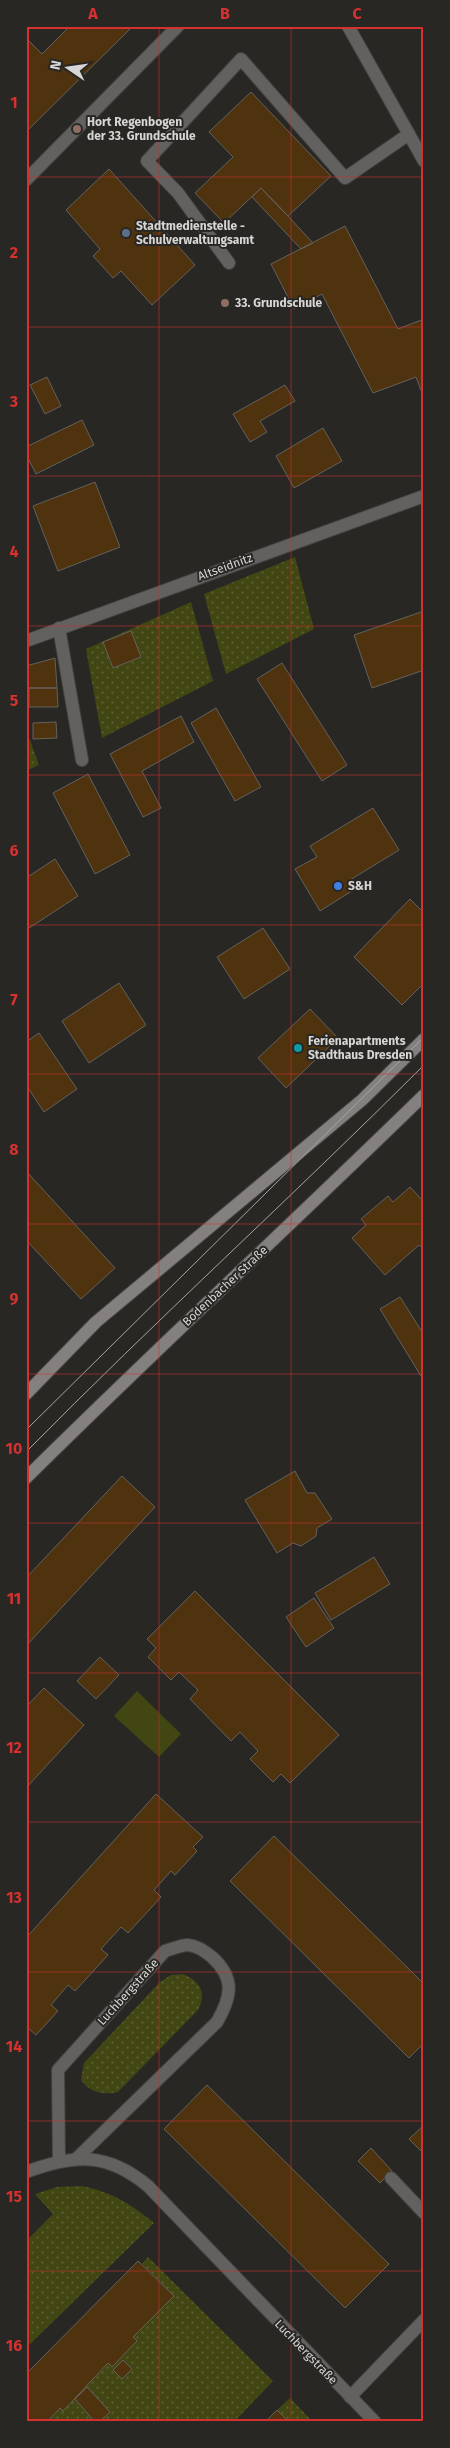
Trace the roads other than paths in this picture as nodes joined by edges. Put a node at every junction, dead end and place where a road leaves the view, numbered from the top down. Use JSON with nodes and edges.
{"nodes":[{"id":1,"x":178,"y":26,"type":"edge"},
{"id":2,"x":348,"y":26,"type":"edge"},
{"id":3,"x":409,"y":134,"type":"junction"},
{"id":4,"x":424,"y":161,"type":"edge"},
{"id":5,"x":26,"y":180,"type":"edge"},
{"id":6,"x":229,"y":263,"type":"dead end"},
{"id":7,"x":424,"y":496,"type":"edge"},
{"id":8,"x":59,"y":628,"type":"junction"},
{"id":9,"x":26,"y":641,"type":"edge"},
{"id":10,"x":82,"y":760,"type":"dead end"},
{"id":11,"x":424,"y":1039,"type":"edge"},
{"id":12,"x":424,"y":1094,"type":"edge"},
{"id":13,"x":26,"y":1394,"type":"edge"},
{"id":14,"x":26,"y":1478,"type":"edge"},
{"id":15,"x":76,"y":2159,"type":"junction"},
{"id":16,"x":59,"y":2161,"type":"junction"},
{"id":17,"x":26,"y":2172,"type":"edge"},
{"id":18,"x":391,"y":2178,"type":"dead end"},
{"id":19,"x":424,"y":2213,"type":"edge"},
{"id":20,"x":424,"y":2320,"type":"edge"},
{"id":21,"x":350,"y":2396,"type":"junction"},
{"id":22,"x":375,"y":2422,"type":"edge"}],
"edges":[{"from":1,"to":5,"type":"street"},
{"from":2,"to":3,"type":"street"},
{"from":3,"to":4,"type":"street"},
{"from":3,"to":6,"type":"street"},
{"from":7,"to":8,"type":"street","name":"Altseidnitz"},
{"from":8,"to":9,"type":"street","name":"Altseidnitz"},
{"from":8,"to":10,"type":"street"},
{"from":11,"to":13,"type":"street"},
{"from":12,"to":14,"type":"street","name":"Bodenbacher Straße"},
{"from":15,"to":16,"type":"street","name":"Luchbergstraße"},
{"from":15,"to":16,"type":"street","name":"Luchbergstraße"},
{"from":15,"to":21,"type":"street","name":"Luchbergstraße"},
{"from":16,"to":17,"type":"street","name":"Luchbergstraße"},
{"from":18,"to":19,"type":"street"},
{"from":20,"to":21,"type":"street"},
{"from":21,"to":22,"type":"street","name":"Luchbergstraße"}]}
